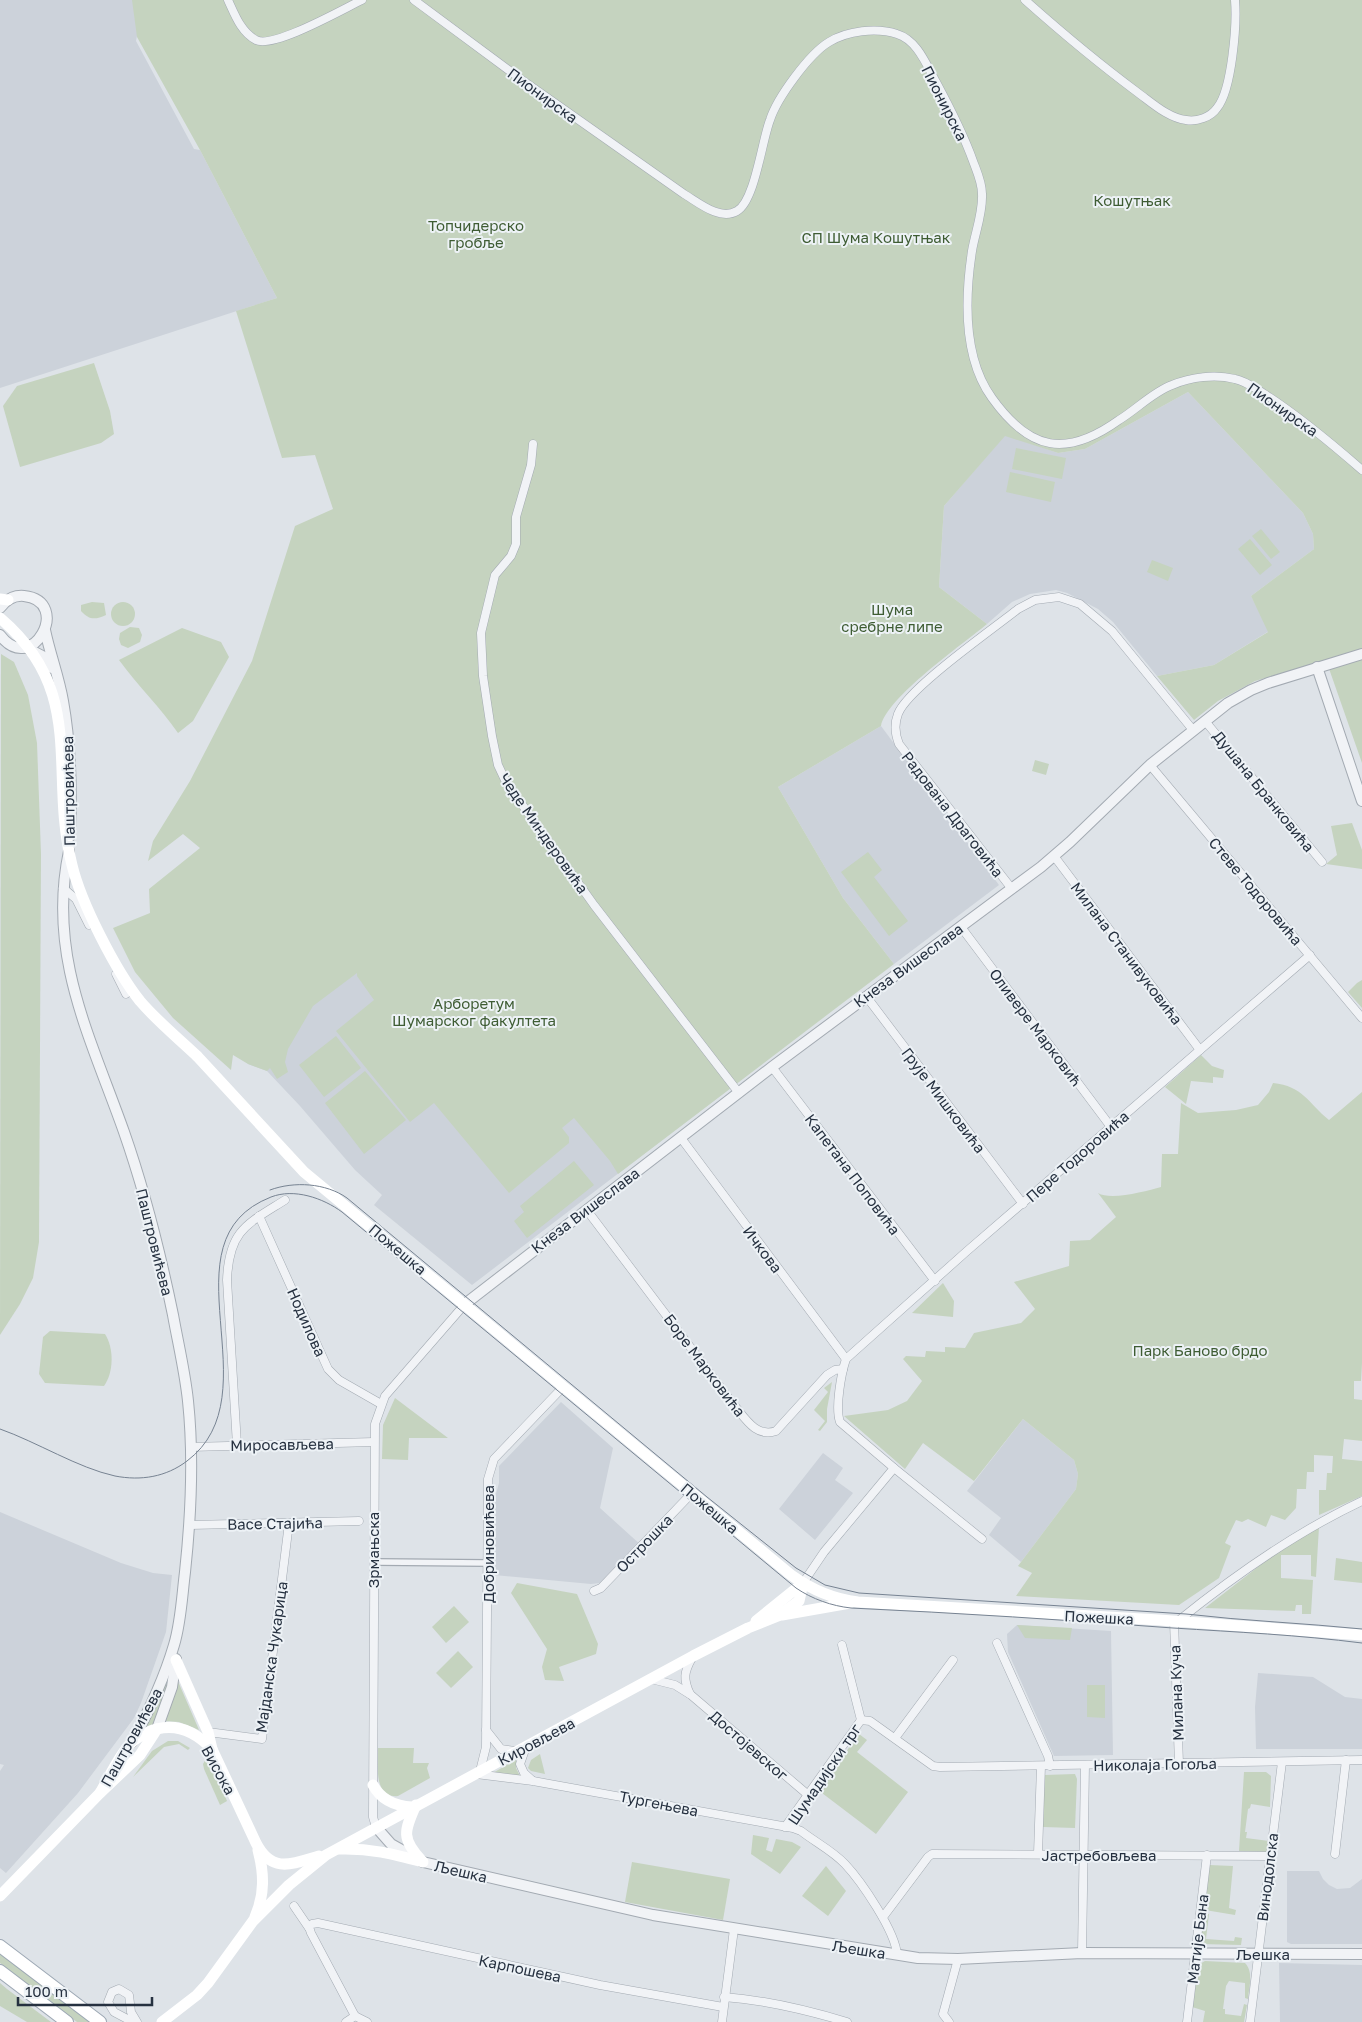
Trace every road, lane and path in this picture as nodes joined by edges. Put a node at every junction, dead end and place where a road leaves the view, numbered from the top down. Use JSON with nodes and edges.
{"nodes":[{"id":1,"x":228,"y":0,"type":"edge"},
{"id":2,"x":362,"y":0,"type":"edge"},
{"id":3,"x":414,"y":0,"type":"edge"},
{"id":4,"x":1025,"y":0,"type":"edge"},
{"id":5,"x":1235,"y":0,"type":"edge"},
{"id":6,"x":533,"y":444,"type":"dead end"},
{"id":7,"x":1362,"y":470,"type":"edge"},
{"id":8,"x":3,"y":602,"type":"edge"},
{"id":9,"x":0,"y":618,"type":"edge"},
{"id":10,"x":45,"y":630,"type":"junction"},
{"id":11,"x":0,"y":635,"type":"edge"},
{"id":12,"x":25,"y":647,"type":"junction"},
{"id":13,"x":1362,"y":654,"type":"edge"},
{"id":14,"x":1317,"y":667,"type":"junction"},
{"id":15,"x":59,"y":682,"type":"junction"},
{"id":16,"x":1206,"y":721,"type":"junction"},
{"id":17,"x":1193,"y":730,"type":"junction"},
{"id":18,"x":1150,"y":765,"type":"junction"},
{"id":19,"x":1362,"y":801,"type":"edge"},
{"id":20,"x":1054,"y":856,"type":"junction"},
{"id":21,"x":1322,"y":862,"type":"dead end"},
{"id":22,"x":64,"y":888,"type":"junction"},
{"id":23,"x":1012,"y":889,"type":"junction"},
{"id":24,"x":961,"y":927,"type":"junction"},
{"id":25,"x":1310,"y":955,"type":"junction"},
{"id":26,"x":126,"y":994,"type":"dead end"},
{"id":27,"x":866,"y":996,"type":"junction"},
{"id":28,"x":1362,"y":1018,"type":"edge"},
{"id":29,"x":1200,"y":1050,"type":"junction"},
{"id":30,"x":772,"y":1066,"type":"junction"},
{"id":31,"x":739,"y":1093,"type":"junction"},
{"id":32,"x":1111,"y":1127,"type":"junction"},
{"id":33,"x":681,"y":1138,"type":"junction"},
{"id":34,"x":286,"y":1200,"type":"dead end"},
{"id":35,"x":1023,"y":1204,"type":"junction"},
{"id":36,"x":586,"y":1209,"type":"junction"},
{"id":37,"x":259,"y":1216,"type":"junction"},
{"id":38,"x":934,"y":1281,"type":"junction"},
{"id":39,"x":465,"y":1304,"type":"junction"},
{"id":40,"x":846,"y":1359,"type":"junction"},
{"id":41,"x":843,"y":1369,"type":"junction"},
{"id":42,"x":564,"y":1386,"type":"junction"},
{"id":43,"x":381,"y":1404,"type":"junction"},
{"id":44,"x":374,"y":1442,"type":"junction"},
{"id":45,"x":237,"y":1445,"type":"junction"},
{"id":46,"x":190,"y":1447,"type":"junction"},
{"id":47,"x":894,"y":1468,"type":"junction"},
{"id":48,"x":692,"y":1493,"type":"junction"},
{"id":49,"x":1362,"y":1501,"type":"edge"},
{"id":50,"x":359,"y":1521,"type":"dead end"},
{"id":51,"x":289,"y":1523,"type":"junction"},
{"id":52,"x":190,"y":1525,"type":"junction"},
{"id":53,"x":982,"y":1538,"type":"dead end"},
{"id":54,"x":378,"y":1562,"type":"dead end"},
{"id":55,"x":487,"y":1563,"type":"junction"},
{"id":56,"x":803,"y":1583,"type":"junction"},
{"id":57,"x":594,"y":1591,"type":"dead end"},
{"id":58,"x":858,"y":1602,"type":"junction"},
{"id":59,"x":778,"y":1616,"type":"junction"},
{"id":60,"x":1176,"y":1621,"type":"junction"},
{"id":61,"x":748,"y":1628,"type":"junction"},
{"id":62,"x":1362,"y":1635,"type":"edge"},
{"id":63,"x":175,"y":1643,"type":"junction"},
{"id":64,"x":997,"y":1643,"type":"dead end"},
{"id":65,"x":842,"y":1645,"type":"dead end"},
{"id":66,"x":693,"y":1656,"type":"junction"},
{"id":67,"x":176,"y":1660,"type":"junction"},
{"id":68,"x":953,"y":1660,"type":"dead end"},
{"id":69,"x":651,"y":1679,"type":"junction"},
{"id":70,"x":691,"y":1695,"type":"junction"},
{"id":71,"x":861,"y":1720,"type":"junction"},
{"id":72,"x":157,"y":1729,"type":"junction"},
{"id":73,"x":486,"y":1730,"type":"junction"},
{"id":74,"x":208,"y":1732,"type":"junction"},
{"id":75,"x":895,"y":1738,"type":"junction"},
{"id":76,"x":132,"y":1742,"type":"junction"},
{"id":77,"x":212,"y":1749,"type":"junction"},
{"id":78,"x":521,"y":1749,"type":"junction"},
{"id":79,"x":1346,"y":1760,"type":"junction"},
{"id":80,"x":1362,"y":1760,"type":"edge"},
{"id":81,"x":1282,"y":1762,"type":"junction"},
{"id":82,"x":1179,"y":1764,"type":"junction"},
{"id":83,"x":1085,"y":1765,"type":"junction"},
{"id":84,"x":1041,"y":1766,"type":"junction"},
{"id":85,"x":1050,"y":1766,"type":"junction"},
{"id":86,"x":948,"y":1767,"type":"joint"},
{"id":87,"x":477,"y":1772,"type":"junction"},
{"id":88,"x":533,"y":1781,"type":"junction"},
{"id":89,"x":373,"y":1785,"type":"junction"},
{"id":90,"x":100,"y":1794,"type":"junction"},
{"id":91,"x":807,"y":1794,"type":"junction"},
{"id":92,"x":414,"y":1806,"type":"junction"},
{"id":93,"x":376,"y":1827,"type":"junction"},
{"id":94,"x":785,"y":1827,"type":"junction"},
{"id":95,"x":256,"y":1843,"type":"junction"},
{"id":96,"x":330,"y":1852,"type":"junction"},
{"id":97,"x":1038,"y":1854,"type":"junction"},
{"id":98,"x":1335,"y":1854,"type":"dead end"},
{"id":99,"x":1084,"y":1855,"type":"junction"},
{"id":100,"x":1207,"y":1855,"type":"junction"},
{"id":101,"x":1270,"y":1856,"type":"junction"},
{"id":102,"x":423,"y":1862,"type":"junction"},
{"id":103,"x":0,"y":1896,"type":"edge"},
{"id":104,"x":294,"y":1906,"type":"dead end"},
{"id":105,"x":883,"y":1917,"type":"junction"},
{"id":106,"x":253,"y":1921,"type":"junction"},
{"id":107,"x":309,"y":1928,"type":"junction"},
{"id":108,"x":734,"y":1929,"type":"junction"},
{"id":109,"x":0,"y":1946,"type":"edge"},
{"id":110,"x":1082,"y":1953,"type":"junction"},
{"id":111,"x":1195,"y":1954,"type":"junction"},
{"id":112,"x":1258,"y":1954,"type":"junction"},
{"id":113,"x":1362,"y":1954,"type":"edge"},
{"id":114,"x":897,"y":1955,"type":"junction"},
{"id":115,"x":958,"y":1959,"type":"junction"},
{"id":116,"x":0,"y":1971,"type":"edge"},
{"id":117,"x":724,"y":1998,"type":"junction"},
{"id":118,"x":723,"y":2007,"type":"junction"},
{"id":119,"x":355,"y":2016,"type":"junction"},
{"id":120,"x":942,"y":2018,"type":"edge"},
{"id":121,"x":67,"y":2022,"type":"edge"},
{"id":122,"x":100,"y":2022,"type":"edge"},
{"id":123,"x":133,"y":2022,"type":"edge"},
{"id":124,"x":137,"y":2022,"type":"edge"},
{"id":125,"x":162,"y":2022,"type":"edge"},
{"id":126,"x":346,"y":2022,"type":"edge"},
{"id":127,"x":367,"y":2022,"type":"edge"},
{"id":128,"x":722,"y":2022,"type":"edge"},
{"id":129,"x":847,"y":2022,"type":"edge"},
{"id":130,"x":949,"y":2022,"type":"edge"},
{"id":131,"x":1187,"y":2022,"type":"edge"},
{"id":132,"x":1250,"y":2022,"type":"edge"}],
"edges":[{"from":1,"to":2,"type":"street"},
{"from":3,"to":7,"type":"street","name":"Пионирска"},
{"from":4,"to":5,"type":"street"},
{"from":6,"to":31,"type":"street","name":"Чеде Миндеровића"},
{"from":8,"to":10,"type":"street","name":"Паштровићева"},
{"from":9,"to":39,"type":"main road","name":"Пожешка","bridge":true},
{"from":10,"to":12,"type":"street"},
{"from":10,"to":15,"type":"street","name":"Паштровићева"},
{"from":11,"to":12,"type":"street","name":"Паштровићева"},
{"from":12,"to":15,"type":"street","name":"Паштровићева"},
{"from":13,"to":14,"type":"street","name":"Кнеза Вишеслава"},
{"from":14,"to":16,"type":"street","name":"Кнеза Вишеслава"},
{"from":14,"to":19,"type":"street"},
{"from":15,"to":22,"type":"street","name":"Паштровићева"},
{"from":16,"to":17,"type":"street","name":"Кнеза Вишеслава"},
{"from":16,"to":21,"type":"street","name":"Душана Бранковића"},
{"from":17,"to":18,"type":"street","name":"Кнеза Вишеслава"},
{"from":17,"to":23,"type":"street","name":"Радована Драговића"},
{"from":18,"to":20,"type":"street","name":"Кнеза Вишеслава"},
{"from":18,"to":25,"type":"street","name":"Стеве Тодоровића"},
{"from":20,"to":23,"type":"street","name":"Кнеза Вишеслава"},
{"from":20,"to":29,"type":"street","name":"Милана Станивуковића"},
{"from":22,"to":26,"type":"street"},
{"from":22,"to":46,"type":"street","name":"Паштровићева"},
{"from":23,"to":24,"type":"street","name":"Кнеза Вишеслава"},
{"from":24,"to":27,"type":"street","name":"Кнеза Вишеслава"},
{"from":24,"to":32,"type":"street","name":"Оливере Марковић"},
{"from":25,"to":28,"type":"street","name":"Стеве Тодоровића"},
{"from":25,"to":29,"type":"street","name":"Пере Тодоровића"},
{"from":27,"to":30,"type":"street","name":"Кнеза Вишеслава"},
{"from":27,"to":35,"type":"street","name":"Грује Мишковића"},
{"from":29,"to":32,"type":"street","name":"Пере Тодоровића"},
{"from":30,"to":31,"type":"street","name":"Кнеза Вишеслава"},
{"from":30,"to":38,"type":"street","name":"Капетана Поповића"},
{"from":31,"to":33,"type":"street","name":"Кнеза Вишеслава"},
{"from":32,"to":35,"type":"street","name":"Пере Тодоровића"},
{"from":33,"to":36,"type":"street","name":"Кнеза Вишеслава"},
{"from":33,"to":40,"type":"street","name":"Ичкова"},
{"from":34,"to":37,"type":"street"},
{"from":35,"to":38,"type":"street","name":"Пере Тодоровића"},
{"from":36,"to":39,"type":"street","name":"Кнеза Вишеслава"},
{"from":36,"to":41,"type":"street","name":"Боре Марковића"},
{"from":37,"to":43,"type":"street","name":"Нодилова"},
{"from":37,"to":45,"type":"street"},
{"from":38,"to":40,"type":"street","name":"Пере Тодоровића"},
{"from":39,"to":42,"type":"main road","name":"Пожешка"},
{"from":39,"to":43,"type":"street","name":"Зрмањска"},
{"from":40,"to":41,"type":"street"},
{"from":41,"to":47,"type":"street"},
{"from":42,"to":48,"type":"main road","name":"Пожешка"},
{"from":42,"to":55,"type":"street","name":"Добриновићева"},
{"from":43,"to":44,"type":"street","name":"Зрмањска"},
{"from":44,"to":45,"type":"street","name":"Миросављева"},
{"from":44,"to":89,"type":"street","name":"Зрмањска"},
{"from":45,"to":46,"type":"street","name":"Миросављева"},
{"from":46,"to":52,"type":"street","name":"Паштровићева"},
{"from":47,"to":53,"type":"street"},
{"from":47,"to":56,"type":"street"},
{"from":48,"to":56,"type":"main road","name":"Пожешка"},
{"from":48,"to":57,"type":"street","name":"Острошка"},
{"from":49,"to":60,"type":"street"},
{"from":50,"to":51,"type":"street","name":"Васе Стајића"},
{"from":51,"to":52,"type":"street","name":"Васе Стајића"},
{"from":51,"to":74,"type":"street","name":"Мајданска Чукарица"},
{"from":52,"to":63,"type":"street","name":"Паштровићева"},
{"from":54,"to":55,"type":"street"},
{"from":55,"to":73,"type":"street","name":"Добриновићева"},
{"from":56,"to":58,"type":"main road","name":"Пожешка"},
{"from":56,"to":59,"type":"main road","name":"Кировљева"},
{"from":56,"to":61,"type":"main road","name":"Кировљева"},
{"from":58,"to":59,"type":"main road"},
{"from":58,"to":60,"type":"main road","name":"Пожешка"},
{"from":59,"to":61,"type":"main road","name":"Кировљева"},
{"from":60,"to":62,"type":"main road","name":"Пожешка"},
{"from":60,"to":82,"type":"street","name":"Милана Куча"},
{"from":61,"to":66,"type":"main road","name":"Кировљева"},
{"from":63,"to":67,"type":"street"},
{"from":63,"to":76,"type":"street","name":"Паштровићева"},
{"from":64,"to":85,"type":"street"},
{"from":65,"to":71,"type":"street"},
{"from":66,"to":69,"type":"main road","name":"Кировљева"},
{"from":66,"to":70,"type":"street"},
{"from":67,"to":72,"type":"street","name":"Паштровићева"},
{"from":67,"to":74,"type":"main road"},
{"from":68,"to":75,"type":"street"},
{"from":69,"to":70,"type":"street","name":"Достојевског"},
{"from":69,"to":78,"type":"main road","name":"Кировљева"},
{"from":70,"to":91,"type":"street","name":"Достојевског"},
{"from":71,"to":75,"type":"street","name":"Шумадијски трг"},
{"from":71,"to":91,"type":"street","name":"Шумадијски трг"},
{"from":72,"to":76,"type":"main road","name":"Висока"},
{"from":72,"to":77,"type":"main road","name":"Висока"},
{"from":72,"to":90,"type":"main road","name":"Паштровићева"},
{"from":73,"to":78,"type":"street"},
{"from":73,"to":87,"type":"street","name":"Добриновићева"},
{"from":74,"to":77,"type":"main road"},
{"from":75,"to":86,"type":"street","name":"Шумадијски трг"},
{"from":76,"to":90,"type":"main road","name":"Паштровићева"},
{"from":77,"to":95,"type":"main road","name":"Висока"},
{"from":78,"to":87,"type":"main road","name":"Кировљева"},
{"from":78,"to":88,"type":"street"},
{"from":79,"to":80,"type":"street","name":"Николаја Гогоља"},
{"from":79,"to":81,"type":"street","name":"Николаја Гогоља"},
{"from":79,"to":98,"type":"street"},
{"from":81,"to":82,"type":"street","name":"Николаја Гогоља"},
{"from":81,"to":101,"type":"street","name":"Винодолска"},
{"from":82,"to":83,"type":"street","name":"Николаја Гогоља"},
{"from":83,"to":85,"type":"street","name":"Николаја Гогоља"},
{"from":83,"to":99,"type":"street"},
{"from":84,"to":85,"type":"street","name":"Николаја Гогоља"},
{"from":84,"to":86,"type":"street","name":"Николаја Гогоља"},
{"from":84,"to":97,"type":"street"},
{"from":87,"to":88,"type":"street","name":"Тургењева"},
{"from":87,"to":92,"type":"main road","name":"Кировљева"},
{"from":88,"to":94,"type":"street","name":"Тургењева"},
{"from":89,"to":92,"type":"main road"},
{"from":89,"to":93,"type":"street","name":"Зрмањска"},
{"from":90,"to":103,"type":"main road","name":"Паштровићева"},
{"from":91,"to":94,"type":"street","name":"Шумадијски трг"},
{"from":92,"to":93,"type":"main road","name":"Кировљева"},
{"from":92,"to":102,"type":"main road"},
{"from":93,"to":96,"type":"main road","name":"Кировљева"},
{"from":93,"to":102,"type":"street","name":"Љешка"},
{"from":94,"to":105,"type":"street","name":"Шумадијски трг"},
{"from":95,"to":96,"type":"main road","name":"Кировљева"},
{"from":95,"to":106,"type":"main road"},
{"from":96,"to":102,"type":"main road"},
{"from":96,"to":106,"type":"main road","name":"Кировљева"},
{"from":97,"to":99,"type":"street","name":"Јастребовљева"},
{"from":97,"to":105,"type":"street","name":"Јастребовљева"},
{"from":99,"to":100,"type":"street","name":"Јастребовљева"},
{"from":99,"to":110,"type":"street"},
{"from":100,"to":101,"type":"street","name":"Јастребовљева"},
{"from":100,"to":111,"type":"street","name":"Матије Бана"},
{"from":101,"to":112,"type":"street","name":"Винодолска"},
{"from":102,"to":108,"type":"street","name":"Љешка"},
{"from":104,"to":107,"type":"street"},
{"from":105,"to":114,"type":"street","name":"Шумадијски трг"},
{"from":106,"to":125,"type":"main road","name":"Кировљева"},
{"from":107,"to":118,"type":"street","name":"Карпошева"},
{"from":107,"to":119,"type":"street"},
{"from":108,"to":114,"type":"street","name":"Љешка"},
{"from":108,"to":117,"type":"street"},
{"from":109,"to":122,"type":"main road"},
{"from":110,"to":111,"type":"street","name":"Љешка"},
{"from":110,"to":115,"type":"street","name":"Љешка"},
{"from":111,"to":112,"type":"street","name":"Љешка"},
{"from":111,"to":131,"type":"street","name":"Матије Бана"},
{"from":112,"to":113,"type":"street","name":"Љешка"},
{"from":112,"to":132,"type":"street","name":"Винодолска"},
{"from":114,"to":115,"type":"street","name":"Љешка"},
{"from":115,"to":120,"type":"street"},
{"from":116,"to":121,"type":"main road"},
{"from":117,"to":118,"type":"street"},
{"from":117,"to":129,"type":"street"},
{"from":118,"to":128,"type":"street"},
{"from":119,"to":126,"type":"street"},
{"from":119,"to":127,"type":"street"},
{"from":120,"to":130,"type":"street"},
{"from":123,"to":124,"type":"street"}]}
